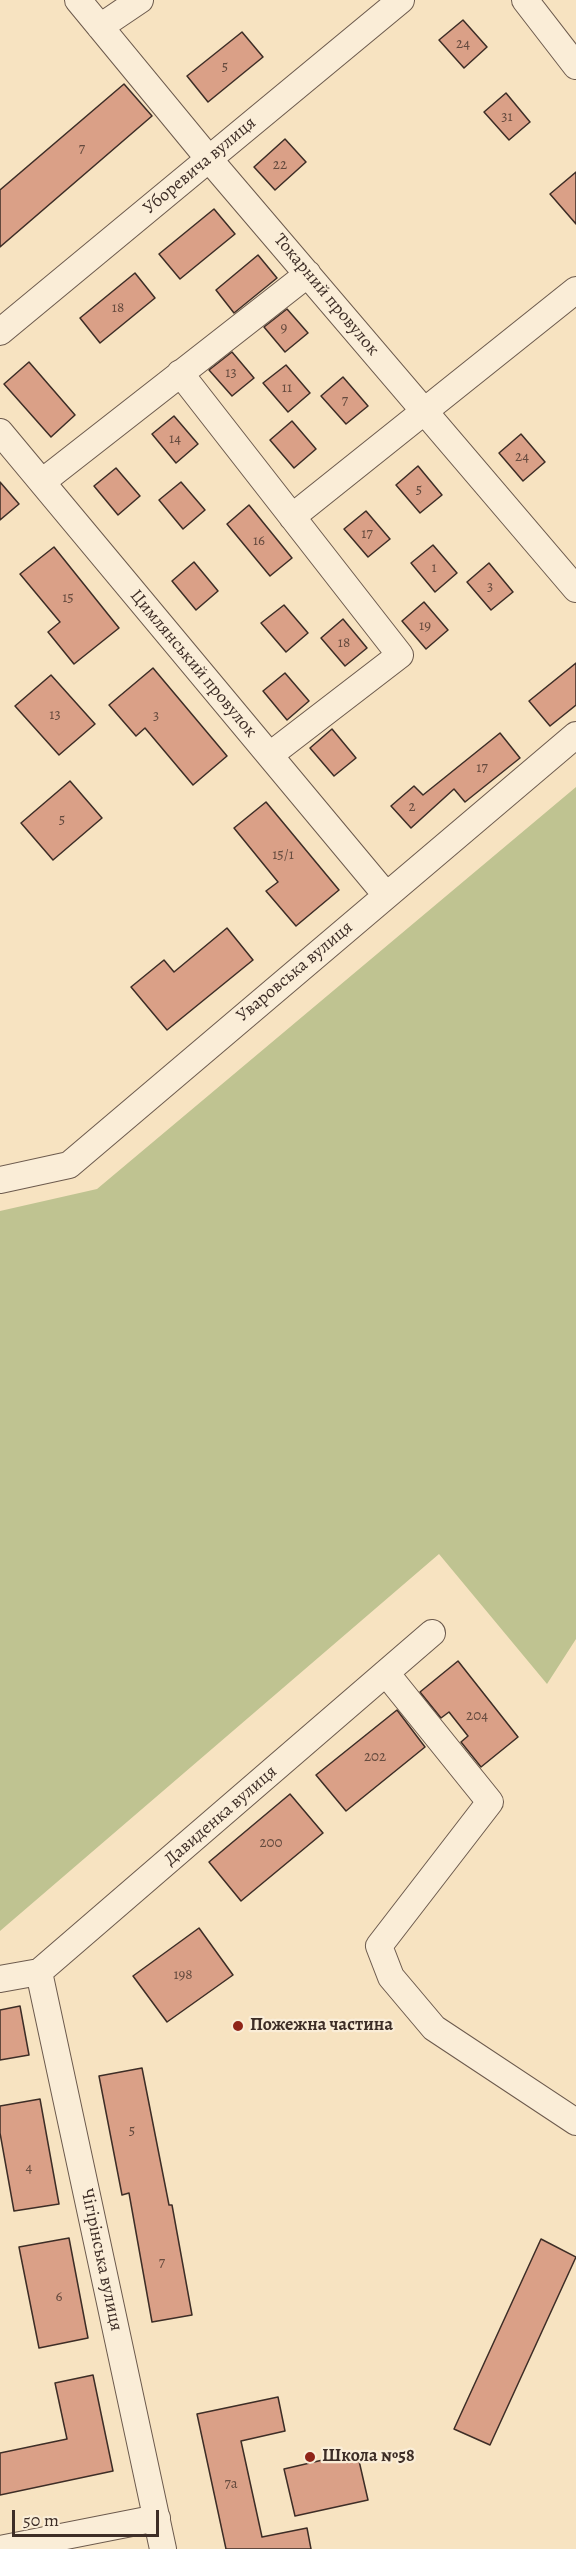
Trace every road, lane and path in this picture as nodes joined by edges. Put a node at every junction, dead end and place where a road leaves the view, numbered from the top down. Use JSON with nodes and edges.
{"nodes":[{"id":1,"x":78,"y":0,"type":"edge"},
{"id":2,"x":140,"y":0,"type":"edge"},
{"id":3,"x":401,"y":0,"type":"edge"},
{"id":4,"x":525,"y":0,"type":"edge"},
{"id":5,"x":100,"y":27,"type":"junction"},
{"id":6,"x":576,"y":66,"type":"edge"},
{"id":7,"x":209,"y":159,"type":"junction"},
{"id":8,"x":308,"y":274,"type":"junction"},
{"id":9,"x":576,"y":290,"type":"edge"},
{"id":10,"x":0,"y":332,"type":"edge"},
{"id":11,"x":180,"y":374,"type":"junction"},
{"id":12,"x":425,"y":412,"type":"junction"},
{"id":13,"x":0,"y":432,"type":"edge"},
{"id":14,"x":42,"y":482,"type":"junction"},
{"id":15,"x":292,"y":517,"type":"junction"},
{"id":16,"x":576,"y":589,"type":"edge"},
{"id":17,"x":576,"y":735,"type":"edge"},
{"id":18,"x":270,"y":756,"type":"junction"},
{"id":19,"x":386,"y":896,"type":"junction"},
{"id":20,"x":0,"y":1180,"type":"edge"},
{"id":21,"x":432,"y":1633,"type":"dead end"},
{"id":22,"x":386,"y":1673,"type":"junction"},
{"id":23,"x":39,"y":1972,"type":"junction"},
{"id":24,"x":0,"y":1979,"type":"edge"},
{"id":25,"x":576,"y":2122,"type":"edge"},
{"id":26,"x":157,"y":2518,"type":"junction"},
{"id":27,"x":0,"y":2549,"type":"edge"},
{"id":28,"x":163,"y":2549,"type":"edge"}],
"edges":[{"from":1,"to":5,"type":"street","name":"Токарний провулок"},
{"from":2,"to":5,"type":"street"},
{"from":3,"to":7,"type":"street","name":"Уборевича вулиця"},
{"from":4,"to":6,"type":"street"},
{"from":5,"to":7,"type":"street","name":"Токарний провулок"},
{"from":7,"to":8,"type":"street","name":"Токарний провулок"},
{"from":7,"to":10,"type":"street","name":"Уборевича вулиця"},
{"from":8,"to":11,"type":"street"},
{"from":8,"to":12,"type":"street","name":"Токарний провулок"},
{"from":9,"to":12,"type":"street"},
{"from":11,"to":14,"type":"street"},
{"from":11,"to":15,"type":"street"},
{"from":12,"to":15,"type":"street"},
{"from":12,"to":16,"type":"street","name":"Токарний провулок"},
{"from":13,"to":14,"type":"street","name":"Цимлянський провулок"},
{"from":14,"to":18,"type":"street","name":"Цимлянський провулок"},
{"from":15,"to":18,"type":"street"},
{"from":17,"to":19,"type":"street","name":"Уваровська вулиця"},
{"from":18,"to":19,"type":"street","name":"Цимлянський провулок"},
{"from":19,"to":20,"type":"street","name":"Уваровська вулиця"},
{"from":21,"to":22,"type":"street","name":"Давиденка вулиця"},
{"from":22,"to":23,"type":"street","name":"Давиденка вулиця"},
{"from":22,"to":25,"type":"street"},
{"from":23,"to":24,"type":"street"},
{"from":23,"to":26,"type":"street","name":"Чiгiрiнська вулиця"},
{"from":26,"to":27,"type":"street"},
{"from":26,"to":28,"type":"street","name":"Чiгiрiнська вулиця"}]}
